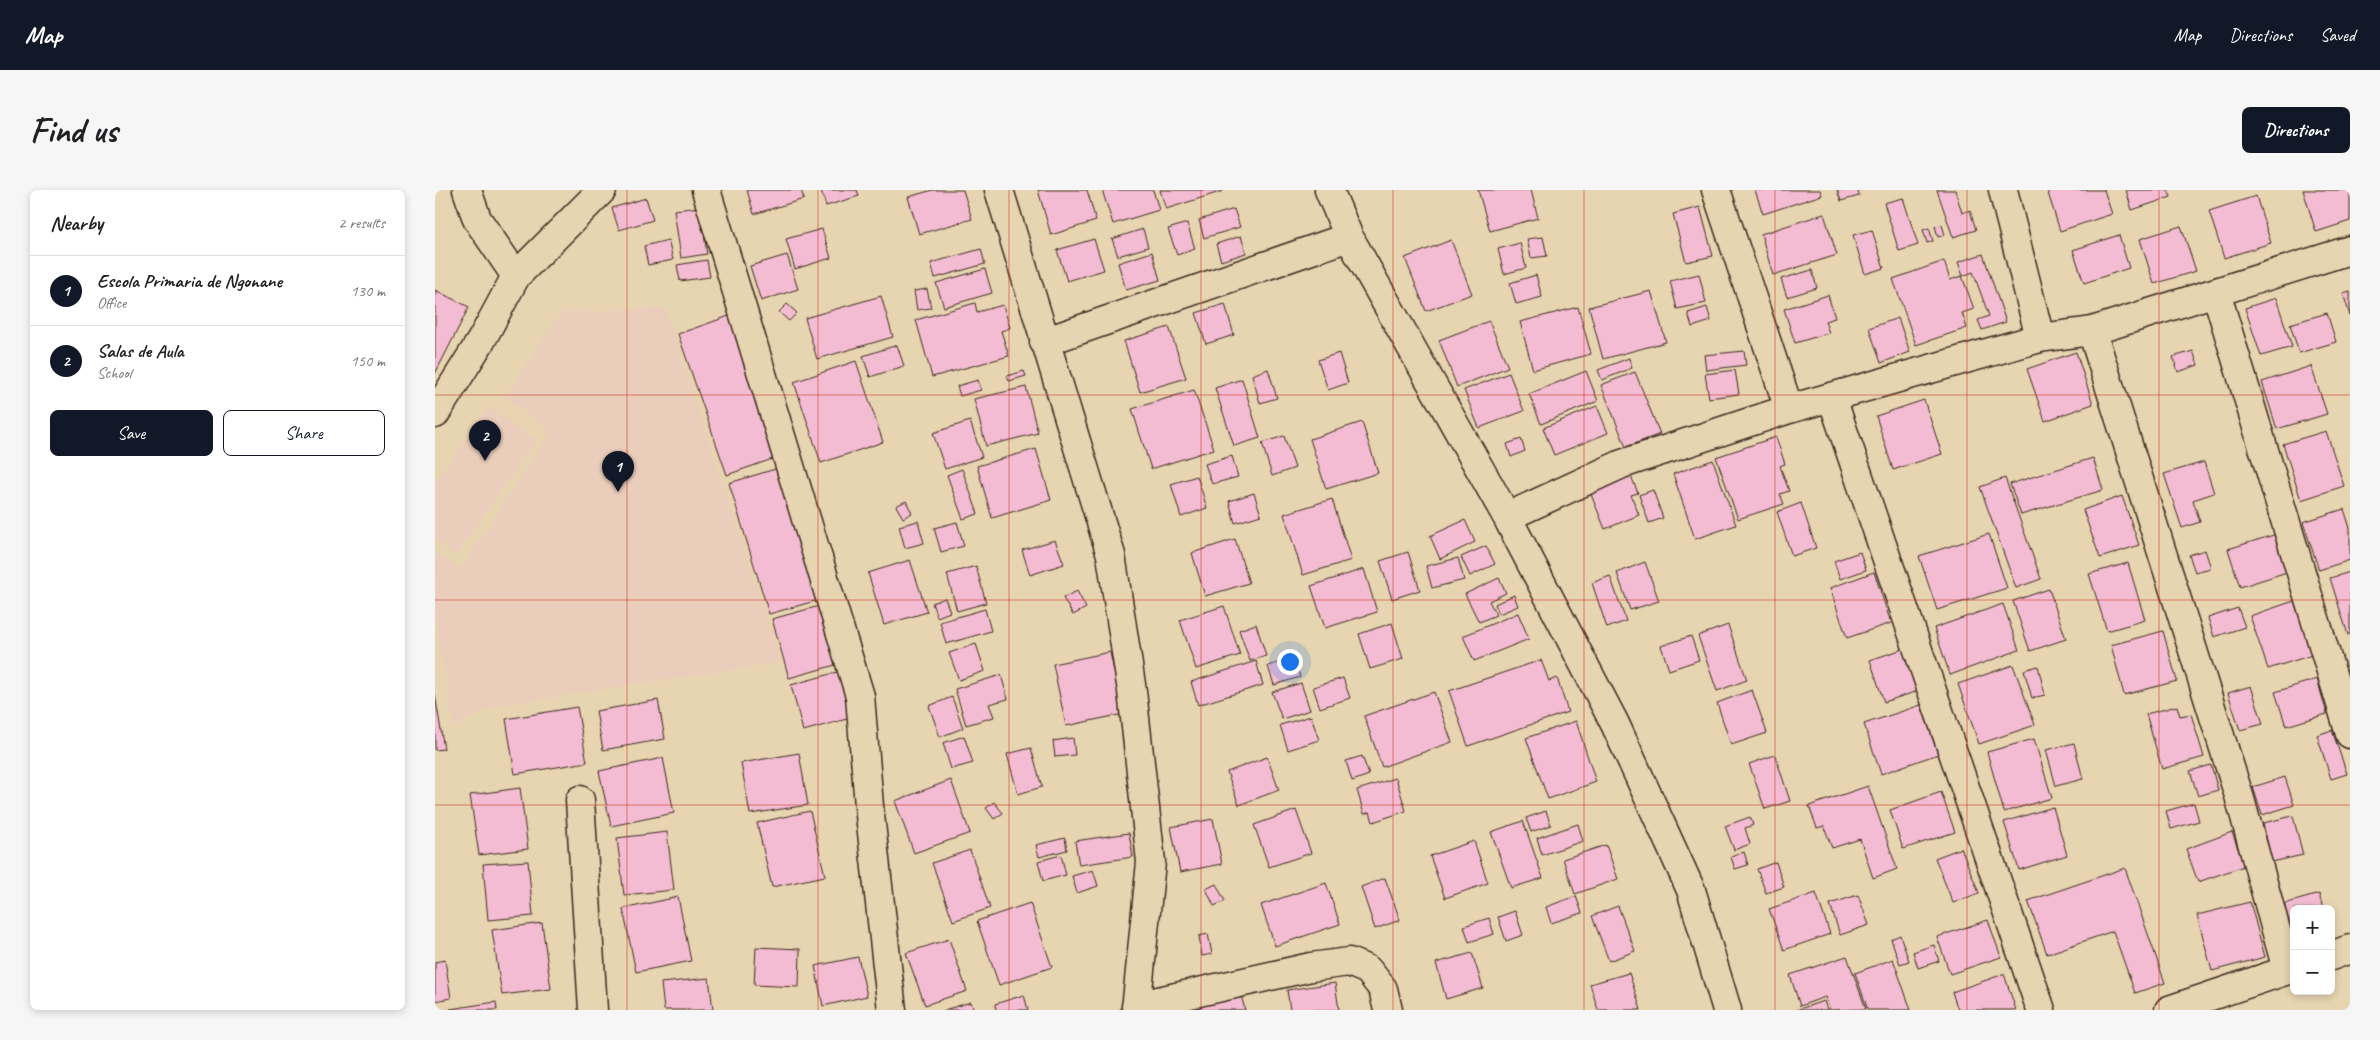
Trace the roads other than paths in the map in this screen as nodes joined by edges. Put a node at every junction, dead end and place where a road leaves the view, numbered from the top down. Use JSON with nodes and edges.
{"nodes":[{"id":1,"x":467,"y":190,"type":"edge"},
{"id":2,"x":602,"y":190,"type":"edge"},
{"id":3,"x":706,"y":190,"type":"edge"},
{"id":4,"x":999,"y":190,"type":"edge"},
{"id":5,"x":1329,"y":190,"type":"edge"},
{"id":6,"x":1716,"y":190,"type":"edge"},
{"id":7,"x":2003,"y":190,"type":"edge"},
{"id":8,"x":1349,"y":237,"type":"junction"},
{"id":9,"x":2350,"y":250,"type":"edge"},
{"id":10,"x":516,"y":276,"type":"junction"},
{"id":11,"x":2216,"y":292,"type":"junction"},
{"id":12,"x":2092,"y":331,"type":"junction"},
{"id":13,"x":2039,"y":338,"type":"junction"},
{"id":14,"x":1045,"y":342,"type":"junction"},
{"id":15,"x":1832,"y":398,"type":"junction"},
{"id":16,"x":1789,"y":409,"type":"junction"},
{"id":17,"x":435,"y":414,"type":"edge"},
{"id":18,"x":1507,"y":517,"type":"junction"},
{"id":19,"x":2350,"y":734,"type":"edge"},
{"id":20,"x":580,"y":800,"type":"dead end"},
{"id":21,"x":2350,"y":949,"type":"edge"},
{"id":22,"x":2335,"y":955,"type":"edge"},
{"id":23,"x":2290,"y":966,"type":"edge"},
{"id":24,"x":2290,"y":969,"type":"edge"},
{"id":25,"x":1136,"y":1008,"type":"edge"},
{"id":26,"x":593,"y":1010,"type":"edge"},
{"id":27,"x":892,"y":1010,"type":"edge"},
{"id":28,"x":1388,"y":1010,"type":"edge"},
{"id":29,"x":1727,"y":1010,"type":"edge"},
{"id":30,"x":2041,"y":1010,"type":"edge"},
{"id":31,"x":2169,"y":1010,"type":"edge"}],
"edges":[{"from":1,"to":10,"type":"street"},
{"from":2,"to":10,"type":"street"},
{"from":3,"to":27,"type":"street"},
{"from":4,"to":14,"type":"street"},
{"from":5,"to":8,"type":"street"},
{"from":6,"to":16,"type":"street"},
{"from":7,"to":13,"type":"street"},
{"from":8,"to":14,"type":"street"},
{"from":8,"to":18,"type":"street"},
{"from":9,"to":11,"type":"street"},
{"from":10,"to":17,"type":"street"},
{"from":11,"to":12,"type":"street"},
{"from":11,"to":19,"type":"street"},
{"from":12,"to":13,"type":"street"},
{"from":12,"to":23,"type":"street"},
{"from":13,"to":15,"type":"street"},
{"from":14,"to":25,"type":"street"},
{"from":15,"to":16,"type":"street"},
{"from":15,"to":30,"type":"street"},
{"from":16,"to":18,"type":"street"},
{"from":18,"to":29,"type":"street"},
{"from":20,"to":26,"type":"street"},
{"from":21,"to":22,"type":"street"},
{"from":24,"to":31,"type":"street"},
{"from":25,"to":28,"type":"street"}]}
